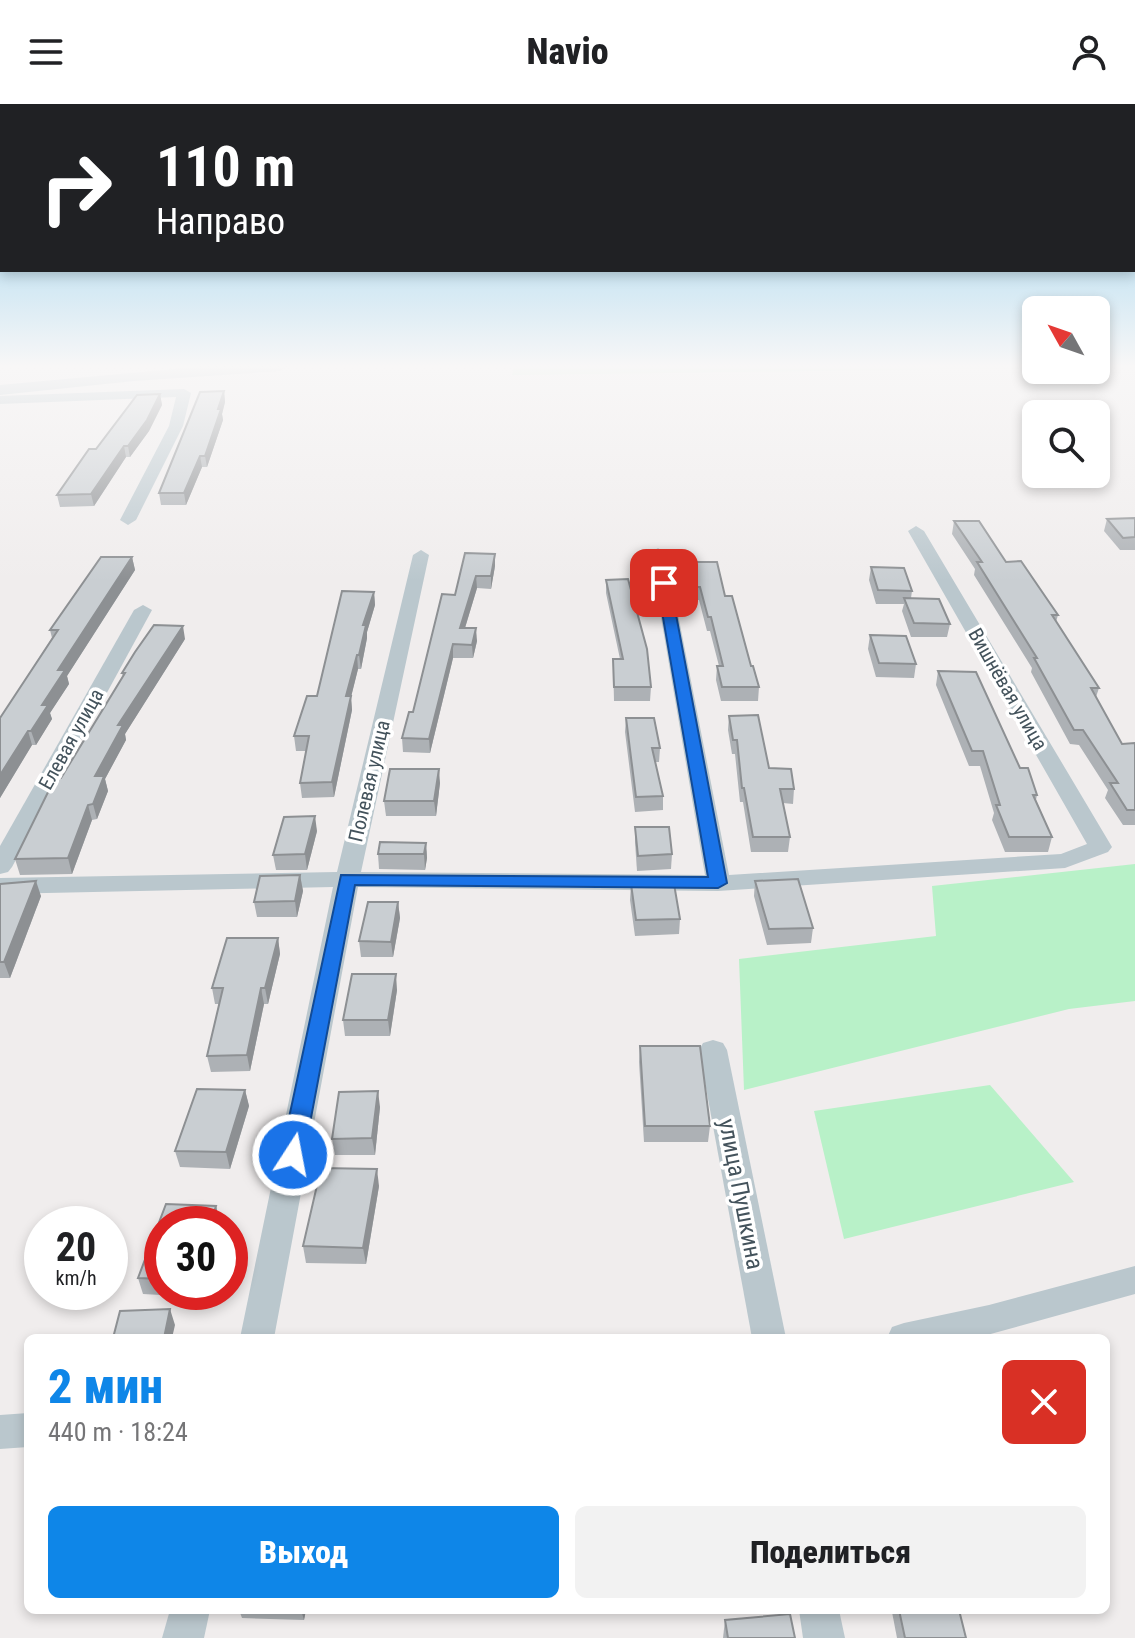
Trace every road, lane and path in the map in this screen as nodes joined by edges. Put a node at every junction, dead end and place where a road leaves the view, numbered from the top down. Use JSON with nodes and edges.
{"nodes":[{"id":1,"x":170,"y":438,"type":"edge"},
{"id":2,"x":128,"y":520,"type":"dead end"},
{"id":3,"x":916,"y":531,"type":"dead end"},
{"id":4,"x":658,"y":553,"type":"dead end"},
{"id":5,"x":421,"y":555,"type":"dead end"},
{"id":6,"x":143,"y":610,"type":"dead end"},
{"id":7,"x":0,"y":867,"type":"edge"},
{"id":8,"x":347,"y":879,"type":"junction"},
{"id":9,"x":718,"y":883,"type":"junction"},
{"id":10,"x":0,"y":886,"type":"edge"},
{"id":11,"x":713,"y":1050,"type":"dead end"},
{"id":12,"x":1135,"y":1280,"type":"edge"},
{"id":13,"x":258,"y":1334,"type":"edge"},
{"id":14,"x":768,"y":1334,"type":"edge"},
{"id":15,"x":923,"y":1334,"type":"edge"},
{"id":16,"x":24,"y":1430,"type":"edge"},
{"id":17,"x":0,"y":1432,"type":"edge"},
{"id":18,"x":189,"y":1614,"type":"edge"},
{"id":19,"x":820,"y":1614,"type":"edge"},
{"id":20,"x":183,"y":1638,"type":"edge"},
{"id":21,"x":824,"y":1638,"type":"edge"}],
"edges":[{"from":1,"to":2,"type":"street"},
{"from":3,"to":9,"type":"street","name":"Вишнёвая улица"},
{"from":4,"to":9,"type":"street"},
{"from":5,"to":8,"type":"street","name":"Полевая улица"},
{"from":6,"to":7,"type":"street","name":"Елевая улица"},
{"from":8,"to":9,"type":"street"},
{"from":8,"to":10,"type":"street"},
{"from":8,"to":13,"type":"street","name":"Полевая улица"},
{"from":11,"to":14,"type":"street","name":"улица Пушкина"},
{"from":12,"to":15,"type":"street"},
{"from":16,"to":17,"type":"street"},
{"from":18,"to":20,"type":"street"},
{"from":19,"to":21,"type":"street"}]}
